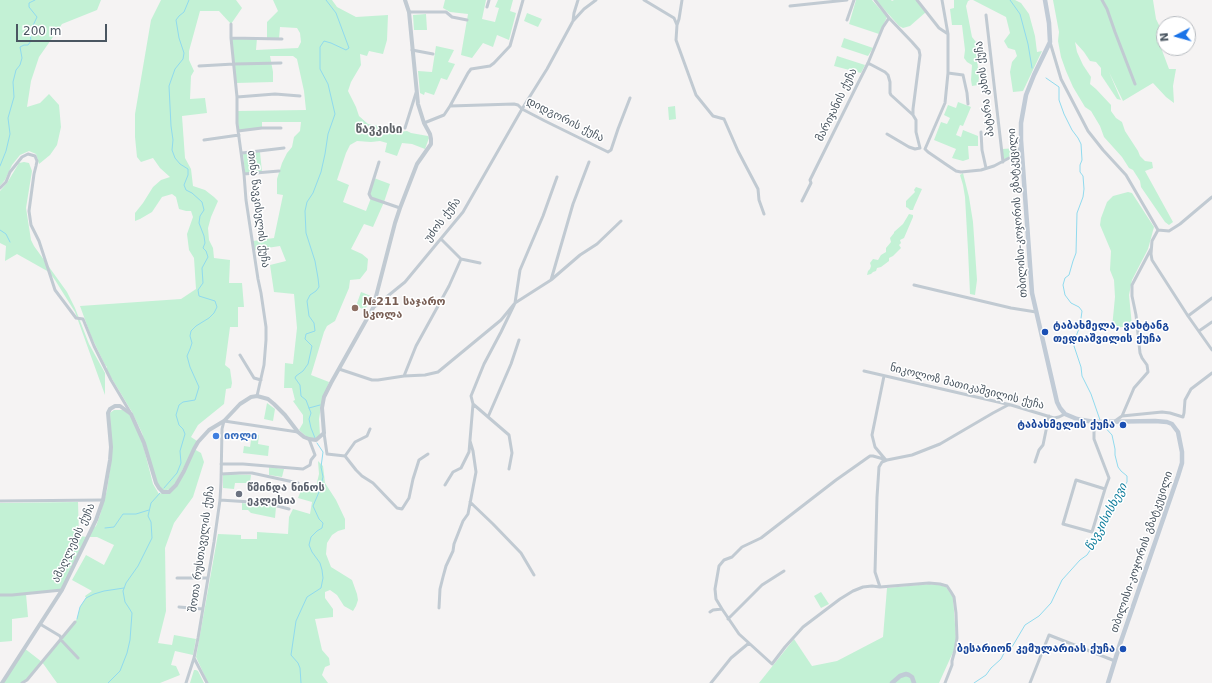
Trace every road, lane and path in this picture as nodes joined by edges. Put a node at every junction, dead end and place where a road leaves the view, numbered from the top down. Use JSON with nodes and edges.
{"nodes":[{"id":1,"x":405,"y":0,"type":"edge"},
{"id":2,"x":489,"y":0,"type":"edge"},
{"id":3,"x":523,"y":0,"type":"edge"},
{"id":4,"x":578,"y":0,"type":"edge"},
{"id":5,"x":596,"y":0,"type":"edge"},
{"id":6,"x":644,"y":0,"type":"edge"},
{"id":7,"x":682,"y":0,"type":"edge"},
{"id":8,"x":847,"y":0,"type":"edge"},
{"id":9,"x":854,"y":0,"type":"edge"},
{"id":10,"x":874,"y":0,"type":"edge"},
{"id":11,"x":917,"y":0,"type":"edge"},
{"id":12,"x":942,"y":0,"type":"edge"},
{"id":13,"x":1045,"y":0,"type":"edge"},
{"id":14,"x":1102,"y":0,"type":"edge"},
{"id":15,"x":790,"y":6,"type":"dead end"},
{"id":16,"x":487,"y":7,"type":"dead end"},
{"id":17,"x":408,"y":12,"type":"junction"},
{"id":18,"x":986,"y":15,"type":"dead end"},
{"id":19,"x":889,"y":18,"type":"junction"},
{"id":20,"x":467,"y":20,"type":"dead end"},
{"id":21,"x":847,"y":20,"type":"dead end"},
{"id":22,"x":573,"y":21,"type":"junction"},
{"id":23,"x":231,"y":24,"type":"dead end"},
{"id":24,"x":677,"y":25,"type":"junction"},
{"id":25,"x":948,"y":34,"type":"junction"},
{"id":26,"x":231,"y":38,"type":"junction"},
{"id":27,"x":282,"y":39,"type":"dead end"},
{"id":28,"x":1050,"y":42,"type":"junction"},
{"id":29,"x":412,"y":50,"type":"junction"},
{"id":30,"x":433,"y":54,"type":"dead end"},
{"id":31,"x":868,"y":62,"type":"junction"},
{"id":32,"x":281,"y":63,"type":"dead end"},
{"id":33,"x":234,"y":64,"type":"junction"},
{"id":34,"x":199,"y":66,"type":"dead end"},
{"id":35,"x":948,"y":73,"type":"junction"},
{"id":36,"x":1135,"y":84,"type":"dead end"},
{"id":37,"x":416,"y":93,"type":"junction"},
{"id":38,"x":300,"y":96,"type":"dead end"},
{"id":39,"x":237,"y":97,"type":"junction"},
{"id":40,"x":630,"y":98,"type":"dead end"},
{"id":41,"x":968,"y":104,"type":"dead end"},
{"id":42,"x":450,"y":106,"type":"junction"},
{"id":43,"x":522,"y":109,"type":"junction"},
{"id":44,"x":913,"y":115,"type":"junction"},
{"id":45,"x":424,"y":123,"type":"junction"},
{"id":46,"x":281,"y":128,"type":"dead end"},
{"id":47,"x":405,"y":128,"type":"dead end"},
{"id":48,"x":238,"y":131,"type":"junction"},
{"id":49,"x":981,"y":132,"type":"dead end"},
{"id":50,"x":887,"y":134,"type":"dead end"},
{"id":51,"x":239,"y":135,"type":"junction"},
{"id":52,"x":204,"y":140,"type":"dead end"},
{"id":53,"x":1022,"y":147,"type":"junction"},
{"id":54,"x":284,"y":148,"type":"dead end"},
{"id":55,"x":920,"y":148,"type":"junction"},
{"id":56,"x":926,"y":149,"type":"junction"},
{"id":57,"x":242,"y":153,"type":"junction"},
{"id":58,"x":379,"y":162,"type":"dead end"},
{"id":59,"x":589,"y":162,"type":"dead end"},
{"id":60,"x":1003,"y":162,"type":"junction"},
{"id":61,"x":986,"y":168,"type":"junction"},
{"id":62,"x":279,"y":171,"type":"dead end"},
{"id":63,"x":244,"y":174,"type":"junction"},
{"id":64,"x":557,"y":177,"type":"dead end"},
{"id":65,"x":0,"y":188,"type":"edge"},
{"id":66,"x":1212,"y":197,"type":"edge"},
{"id":67,"x":802,"y":201,"type":"dead end"},
{"id":68,"x":400,"y":208,"type":"junction"},
{"id":69,"x":764,"y":214,"type":"dead end"},
{"id":70,"x":621,"y":221,"type":"dead end"},
{"id":71,"x":1158,"y":230,"type":"junction"},
{"id":72,"x":441,"y":239,"type":"junction"},
{"id":73,"x":1151,"y":249,"type":"junction"},
{"id":74,"x":461,"y":259,"type":"junction"},
{"id":75,"x":480,"y":263,"type":"dead end"},
{"id":76,"x":551,"y":280,"type":"junction"},
{"id":77,"x":914,"y":285,"type":"dead end"},
{"id":78,"x":1212,"y":298,"type":"edge"},
{"id":79,"x":514,"y":303,"type":"junction"},
{"id":80,"x":374,"y":308,"type":"junction"},
{"id":81,"x":1036,"y":312,"type":"junction"},
{"id":82,"x":1188,"y":316,"type":"junction"},
{"id":83,"x":1212,"y":322,"type":"edge"},
{"id":84,"x":1199,"y":331,"type":"junction"},
{"id":85,"x":519,"y":340,"type":"dead end"},
{"id":86,"x":1212,"y":350,"type":"edge"},
{"id":87,"x":240,"y":355,"type":"dead end"},
{"id":88,"x":339,"y":369,"type":"junction"},
{"id":89,"x":864,"y":371,"type":"dead end"},
{"id":90,"x":1212,"y":373,"type":"edge"},
{"id":91,"x":404,"y":376,"type":"junction"},
{"id":92,"x":884,"y":376,"type":"junction"},
{"id":93,"x":261,"y":380,"type":"junction"},
{"id":94,"x":257,"y":396,"type":"junction"},
{"id":95,"x":474,"y":404,"type":"junction"},
{"id":96,"x":1011,"y":405,"type":"junction"},
{"id":97,"x":131,"y":414,"type":"junction"},
{"id":98,"x":1065,"y":414,"type":"junction"},
{"id":99,"x":1049,"y":416,"type":"junction"},
{"id":100,"x":1122,"y":416,"type":"junction"},
{"id":101,"x":488,"y":418,"type":"junction"},
{"id":102,"x":224,"y":421,"type":"junction"},
{"id":103,"x":1094,"y":422,"type":"junction"},
{"id":104,"x":1113,"y":422,"type":"junction"},
{"id":105,"x":370,"y":429,"type":"dead end"},
{"id":106,"x":298,"y":432,"type":"junction"},
{"id":107,"x":324,"y":433,"type":"junction"},
{"id":108,"x":309,"y":439,"type":"junction"},
{"id":109,"x":470,"y":441,"type":"junction"},
{"id":110,"x":428,"y":454,"type":"dead end"},
{"id":111,"x":345,"y":456,"type":"junction"},
{"id":112,"x":886,"y":460,"type":"junction"},
{"id":113,"x":1035,"y":462,"type":"dead end"},
{"id":114,"x":221,"y":464,"type":"junction"},
{"id":115,"x":509,"y":469,"type":"dead end"},
{"id":116,"x":221,"y":474,"type":"junction"},
{"id":117,"x":298,"y":483,"type":"dead end"},
{"id":118,"x":445,"y":485,"type":"dead end"},
{"id":119,"x":1105,"y":488,"type":"junction"},
{"id":120,"x":103,"y":500,"type":"junction"},
{"id":121,"x":220,"y":500,"type":"junction"},
{"id":122,"x":0,"y":501,"type":"edge"},
{"id":123,"x":470,"y":502,"type":"junction"},
{"id":124,"x":289,"y":509,"type":"dead end"},
{"id":125,"x":784,"y":571,"type":"dead end"},
{"id":126,"x":534,"y":575,"type":"dead end"},
{"id":127,"x":177,"y":578,"type":"dead end"},
{"id":128,"x":208,"y":578,"type":"junction"},
{"id":129,"x":880,"y":586,"type":"junction"},
{"id":130,"x":62,"y":590,"type":"junction"},
{"id":131,"x":0,"y":595,"type":"edge"},
{"id":132,"x":179,"y":607,"type":"dead end"},
{"id":133,"x":439,"y":608,"type":"dead end"},
{"id":134,"x":202,"y":609,"type":"junction"},
{"id":135,"x":722,"y":609,"type":"junction"},
{"id":136,"x":710,"y":612,"type":"dead end"},
{"id":137,"x":728,"y":619,"type":"junction"},
{"id":138,"x":75,"y":622,"type":"dead end"},
{"id":139,"x":40,"y":624,"type":"junction"},
{"id":140,"x":61,"y":639,"type":"junction"},
{"id":141,"x":748,"y":643,"type":"junction"},
{"id":142,"x":78,"y":658,"type":"dead end"},
{"id":143,"x":194,"y":658,"type":"junction"},
{"id":144,"x":1115,"y":661,"type":"junction"},
{"id":145,"x":3,"y":682,"type":"edge"},
{"id":146,"x":28,"y":682,"type":"edge"},
{"id":147,"x":22,"y":683,"type":"edge"},
{"id":148,"x":186,"y":683,"type":"edge"},
{"id":149,"x":207,"y":683,"type":"edge"},
{"id":150,"x":711,"y":683,"type":"edge"},
{"id":151,"x":892,"y":683,"type":"edge"},
{"id":152,"x":914,"y":683,"type":"edge"},
{"id":153,"x":945,"y":683,"type":"edge"},
{"id":154,"x":1030,"y":683,"type":"edge"},
{"id":155,"x":1108,"y":683,"type":"edge"}],
"edges":[{"from":1,"to":17,"type":"street"},
{"from":2,"to":16,"type":"street"},
{"from":3,"to":42,"type":"street"},
{"from":4,"to":22,"type":"street"},
{"from":5,"to":22,"type":"street"},
{"from":6,"to":24,"type":"street"},
{"from":7,"to":24,"type":"street"},
{"from":8,"to":15,"type":"street"},
{"from":9,"to":21,"type":"street"},
{"from":10,"to":19,"type":"street"},
{"from":11,"to":25,"type":"street"},
{"from":12,"to":25,"type":"street"},
{"from":13,"to":28,"type":"main road","name":"თბილისი-კოჯორის გზატკეცილი"},
{"from":14,"to":36,"type":"street"},
{"from":17,"to":20,"type":"street"},
{"from":17,"to":29,"type":"street"},
{"from":18,"to":60,"type":"street","name":"პატარა კახის ქუჩა"},
{"from":19,"to":31,"type":"street","name":"მარიჯანის ქუჩა"},
{"from":19,"to":44,"type":"street"},
{"from":22,"to":43,"type":"street","name":"უძოს ქუჩა"},
{"from":23,"to":26,"type":"street","name":"თინა წავკისელის ქუჩა"},
{"from":24,"to":69,"type":"street"},
{"from":25,"to":35,"type":"street"},
{"from":26,"to":27,"type":"street"},
{"from":26,"to":33,"type":"street","name":"თინა წავკისელის ქუჩა"},
{"from":28,"to":53,"type":"main road","name":"თბილისი-კოჯორის გზატკეცილი"},
{"from":28,"to":71,"type":"street"},
{"from":29,"to":30,"type":"street"},
{"from":29,"to":37,"type":"street"},
{"from":31,"to":44,"type":"street"},
{"from":31,"to":67,"type":"street","name":"მარიჯანის ქუჩა"},
{"from":32,"to":33,"type":"street"},
{"from":33,"to":34,"type":"street"},
{"from":33,"to":39,"type":"street","name":"თინა წავკისელის ქუჩა"},
{"from":35,"to":41,"type":"street"},
{"from":35,"to":56,"type":"street"},
{"from":37,"to":45,"type":"street"},
{"from":37,"to":47,"type":"street"},
{"from":38,"to":39,"type":"street"},
{"from":39,"to":48,"type":"street","name":"თინა წავკისელის ქუჩა"},
{"from":40,"to":43,"type":"street","name":"დიდგორის ქუჩა"},
{"from":42,"to":43,"type":"street","name":"დიდგორის ქუჩა"},
{"from":42,"to":45,"type":"street"},
{"from":43,"to":72,"type":"street","name":"უძოს ქუჩა"},
{"from":44,"to":55,"type":"street"},
{"from":45,"to":68,"type":"street"},
{"from":46,"to":48,"type":"street"},
{"from":48,"to":51,"type":"street","name":"თინა წავკისელის ქუჩა"},
{"from":49,"to":61,"type":"street"},
{"from":50,"to":55,"type":"street"},
{"from":51,"to":52,"type":"street"},
{"from":51,"to":57,"type":"street","name":"თინა წავკისელის ქუჩა"},
{"from":53,"to":60,"type":"street"},
{"from":53,"to":81,"type":"main road","name":"თბილისი-კოჯორის გზატკეცილი"},
{"from":54,"to":57,"type":"street"},
{"from":55,"to":56,"type":"street"},
{"from":56,"to":61,"type":"street"},
{"from":57,"to":63,"type":"street","name":"თინა წავკისელის ქუჩა"},
{"from":58,"to":68,"type":"street"},
{"from":59,"to":76,"type":"street"},
{"from":60,"to":61,"type":"street"},
{"from":62,"to":63,"type":"street"},
{"from":63,"to":93,"type":"street","name":"თინა წავკისელის ქუჩა"},
{"from":64,"to":79,"type":"street"},
{"from":65,"to":97,"type":"street"},
{"from":66,"to":71,"type":"street"},
{"from":68,"to":80,"type":"street"},
{"from":70,"to":76,"type":"street"},
{"from":71,"to":73,"type":"street"},
{"from":72,"to":74,"type":"street"},
{"from":72,"to":80,"type":"street","name":"უძოს ქუჩა"},
{"from":73,"to":82,"type":"street"},
{"from":73,"to":100,"type":"street"},
{"from":74,"to":75,"type":"street"},
{"from":74,"to":91,"type":"street"},
{"from":76,"to":79,"type":"street"},
{"from":77,"to":81,"type":"street"},
{"from":78,"to":82,"type":"street"},
{"from":79,"to":91,"type":"street"},
{"from":79,"to":95,"type":"street"},
{"from":80,"to":88,"type":"street"},
{"from":81,"to":98,"type":"main road","name":"თბილისი-კოჯორის გზატკეცილი"},
{"from":82,"to":84,"type":"street"},
{"from":83,"to":84,"type":"street"},
{"from":84,"to":86,"type":"street"},
{"from":85,"to":101,"type":"street"},
{"from":87,"to":93,"type":"street"},
{"from":88,"to":91,"type":"street"},
{"from":88,"to":107,"type":"street"},
{"from":89,"to":92,"type":"street","name":"ნიკოლოზ მათიკაშვილის ქუჩა"},
{"from":90,"to":100,"type":"street"},
{"from":92,"to":96,"type":"street","name":"ნიკოლოზ მათიკაშვილის ქუჩა"},
{"from":92,"to":112,"type":"street"},
{"from":93,"to":94,"type":"street","name":"თინა წავკისელის ქუჩა"},
{"from":94,"to":102,"type":"street"},
{"from":94,"to":106,"type":"street"},
{"from":95,"to":101,"type":"street"},
{"from":95,"to":109,"type":"street"},
{"from":96,"to":99,"type":"street","name":"ნიკოლოზ მათიკაშვილის ქუჩა"},
{"from":96,"to":112,"type":"street"},
{"from":97,"to":102,"type":"street"},
{"from":97,"to":120,"type":"street","name":"ამაღლების ქუჩა"},
{"from":98,"to":99,"type":"street","name":"ნიკოლოზ მათიკაშვილის ქუჩა"},
{"from":98,"to":103,"type":"main road","name":"თბილისი-კოჯორის გზატკეცილი"},
{"from":99,"to":113,"type":"street"},
{"from":100,"to":104,"type":"street"},
{"from":101,"to":115,"type":"street"},
{"from":102,"to":106,"type":"street"},
{"from":102,"to":114,"type":"street","name":"შოთა რუსთაველის ქუჩა"},
{"from":103,"to":104,"type":"main road","name":"თბილისი-კოჯორის გზატკეცილი"},
{"from":103,"to":119,"type":"street"},
{"from":104,"to":144,"type":"main road","name":"თბილისი-კოჯორის გზატკეცილი"},
{"from":105,"to":111,"type":"street"},
{"from":106,"to":108,"type":"street"},
{"from":107,"to":108,"type":"street"},
{"from":107,"to":111,"type":"street"},
{"from":108,"to":114,"type":"street"},
{"from":109,"to":118,"type":"street"},
{"from":109,"to":123,"type":"street"},
{"from":110,"to":111,"type":"street"},
{"from":112,"to":129,"type":"street"},
{"from":112,"to":135,"type":"street"},
{"from":114,"to":116,"type":"street","name":"შოთა რუსთაველის ქუჩა"},
{"from":116,"to":117,"type":"street"},
{"from":116,"to":121,"type":"street","name":"შოთა რუსთაველის ქუჩა"},
{"from":119,"to":119,"type":"street"},
{"from":120,"to":122,"type":"street"},
{"from":120,"to":130,"type":"street","name":"ამაღლების ქუჩა"},
{"from":121,"to":124,"type":"street"},
{"from":121,"to":128,"type":"street","name":"შოთა რუსთაველის ქუჩა"},
{"from":123,"to":126,"type":"street"},
{"from":123,"to":133,"type":"street"},
{"from":125,"to":137,"type":"street"},
{"from":127,"to":128,"type":"street"},
{"from":128,"to":134,"type":"street","name":"შოთა რუსთაველის ქუჩა"},
{"from":129,"to":141,"type":"street"},
{"from":129,"to":153,"type":"street"},
{"from":130,"to":131,"type":"street"},
{"from":130,"to":139,"type":"street","name":"ამაღლების ქუჩა"},
{"from":132,"to":134,"type":"street"},
{"from":134,"to":143,"type":"street","name":"შოთა რუსთაველის ქუჩა"},
{"from":135,"to":136,"type":"street"},
{"from":135,"to":137,"type":"street"},
{"from":137,"to":141,"type":"street"},
{"from":138,"to":140,"type":"street"},
{"from":139,"to":140,"type":"street"},
{"from":139,"to":145,"type":"street","name":"ამაღლების ქუჩა"},
{"from":140,"to":142,"type":"street"},
{"from":140,"to":146,"type":"street"},
{"from":141,"to":150,"type":"street"},
{"from":143,"to":148,"type":"street","name":"შოთა რუსთაველის ქუჩა"},
{"from":143,"to":149,"type":"street"},
{"from":144,"to":154,"type":"street"},
{"from":144,"to":155,"type":"main road","name":"თბილისი-კოჯორის გზატკეცილი"},
{"from":146,"to":147,"type":"street"},
{"from":151,"to":152,"type":"main road"}]}
